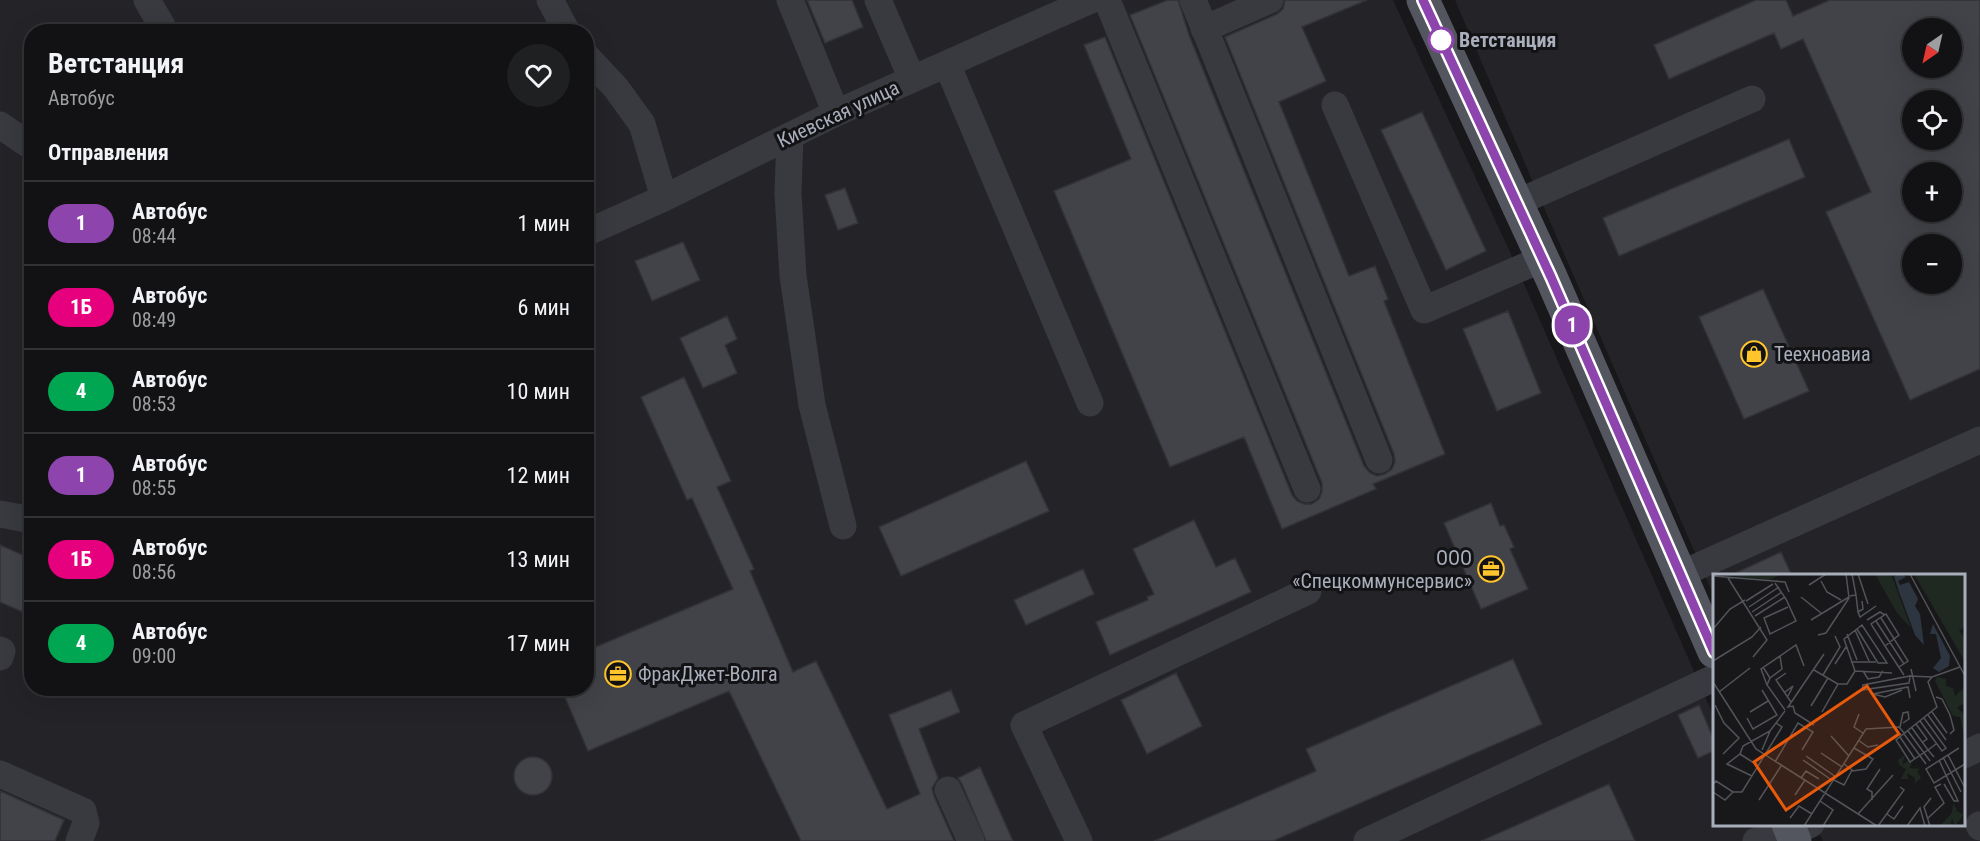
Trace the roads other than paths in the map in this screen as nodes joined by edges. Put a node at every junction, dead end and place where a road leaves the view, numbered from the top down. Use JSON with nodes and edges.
{"nodes":[{"id":1,"x":147,"y":0,"type":"edge"},
{"id":2,"x":550,"y":0,"type":"edge"},
{"id":3,"x":790,"y":0,"type":"edge"},
{"id":4,"x":878,"y":0,"type":"edge"},
{"id":5,"x":1091,"y":0,"type":"edge"},
{"id":6,"x":1107,"y":0,"type":"edge"},
{"id":7,"x":1193,"y":0,"type":"edge"},
{"id":8,"x":1270,"y":0,"type":"edge"},
{"id":9,"x":1423,"y":0,"type":"edge"},
{"id":10,"x":161,"y":24,"type":"edge"},
{"id":11,"x":563,"y":24,"type":"edge"},
{"id":12,"x":1204,"y":28,"type":"junction"},
{"id":13,"x":594,"y":64,"type":"edge"},
{"id":14,"x":947,"y":64,"type":"junction"},
{"id":15,"x":912,"y":79,"type":"junction"},
{"id":16,"x":1752,"y":99,"type":"dead end"},
{"id":17,"x":1335,"y":105,"type":"dead end"},
{"id":18,"x":836,"y":113,"type":"junction"},
{"id":19,"x":0,"y":125,"type":"edge"},
{"id":20,"x":790,"y":136,"type":"junction"},
{"id":21,"x":24,"y":142,"type":"edge"},
{"id":22,"x":664,"y":198,"type":"junction"},
{"id":23,"x":1516,"y":203,"type":"junction"},
{"id":24,"x":594,"y":229,"type":"edge"},
{"id":25,"x":1542,"y":259,"type":"junction"},
{"id":26,"x":1090,"y":403,"type":"dead end"},
{"id":27,"x":1980,"y":440,"type":"edge"},
{"id":28,"x":1379,"y":460,"type":"dead end"},
{"id":29,"x":1307,"y":489,"type":"dead end"},
{"id":30,"x":0,"y":514,"type":"edge"},
{"id":31,"x":24,"y":518,"type":"edge"},
{"id":32,"x":843,"y":526,"type":"dead end"},
{"id":33,"x":1681,"y":574,"type":"junction"},
{"id":34,"x":1308,"y":591,"type":"dead end"},
{"id":35,"x":0,"y":650,"type":"edge"},
{"id":36,"x":1713,"y":650,"type":"edge"},
{"id":37,"x":0,"y":657,"type":"edge"},
{"id":38,"x":1713,"y":678,"type":"edge"},
{"id":39,"x":1980,"y":747,"type":"edge"},
{"id":40,"x":1965,"y":754,"type":"edge"},
{"id":41,"x":0,"y":774,"type":"edge"},
{"id":42,"x":948,"y":790,"type":"dead end"},
{"id":43,"x":1797,"y":831,"type":"edge"},
{"id":44,"x":79,"y":841,"type":"edge"},
{"id":45,"x":970,"y":841,"type":"edge"},
{"id":46,"x":1079,"y":841,"type":"edge"},
{"id":47,"x":1367,"y":841,"type":"edge"},
{"id":48,"x":1756,"y":841,"type":"edge"}],
"edges":[{"from":1,"to":10,"type":"street"},
{"from":2,"to":11,"type":"street"},
{"from":3,"to":18,"type":"street"},
{"from":4,"to":15,"type":"street"},
{"from":5,"to":14,"type":"street","name":"Киевская улица"},
{"from":6,"to":29,"type":"street"},
{"from":7,"to":12,"type":"street"},
{"from":8,"to":12,"type":"street"},
{"from":9,"to":23,"type":"main road"},
{"from":12,"to":28,"type":"street"},
{"from":13,"to":22,"type":"street"},
{"from":14,"to":15,"type":"street","name":"Киевская улица"},
{"from":14,"to":26,"type":"street"},
{"from":15,"to":18,"type":"street","name":"Киевская улица"},
{"from":16,"to":23,"type":"street"},
{"from":17,"to":25,"type":"street"},
{"from":18,"to":20,"type":"street","name":"Киевская улица"},
{"from":19,"to":21,"type":"street"},
{"from":20,"to":22,"type":"street","name":"Киевская улица"},
{"from":20,"to":32,"type":"street"},
{"from":22,"to":24,"type":"street","name":"Киевская улица"},
{"from":23,"to":25,"type":"main road"},
{"from":25,"to":33,"type":"main road"},
{"from":27,"to":33,"type":"street"},
{"from":30,"to":31,"type":"street"},
{"from":33,"to":36,"type":"main road"},
{"from":34,"to":46,"type":"street"},
{"from":35,"to":37,"type":"street"},
{"from":38,"to":47,"type":"street"},
{"from":39,"to":40,"type":"street"},
{"from":41,"to":44,"type":"street"},
{"from":42,"to":45,"type":"street"},
{"from":43,"to":48,"type":"street"}]}
